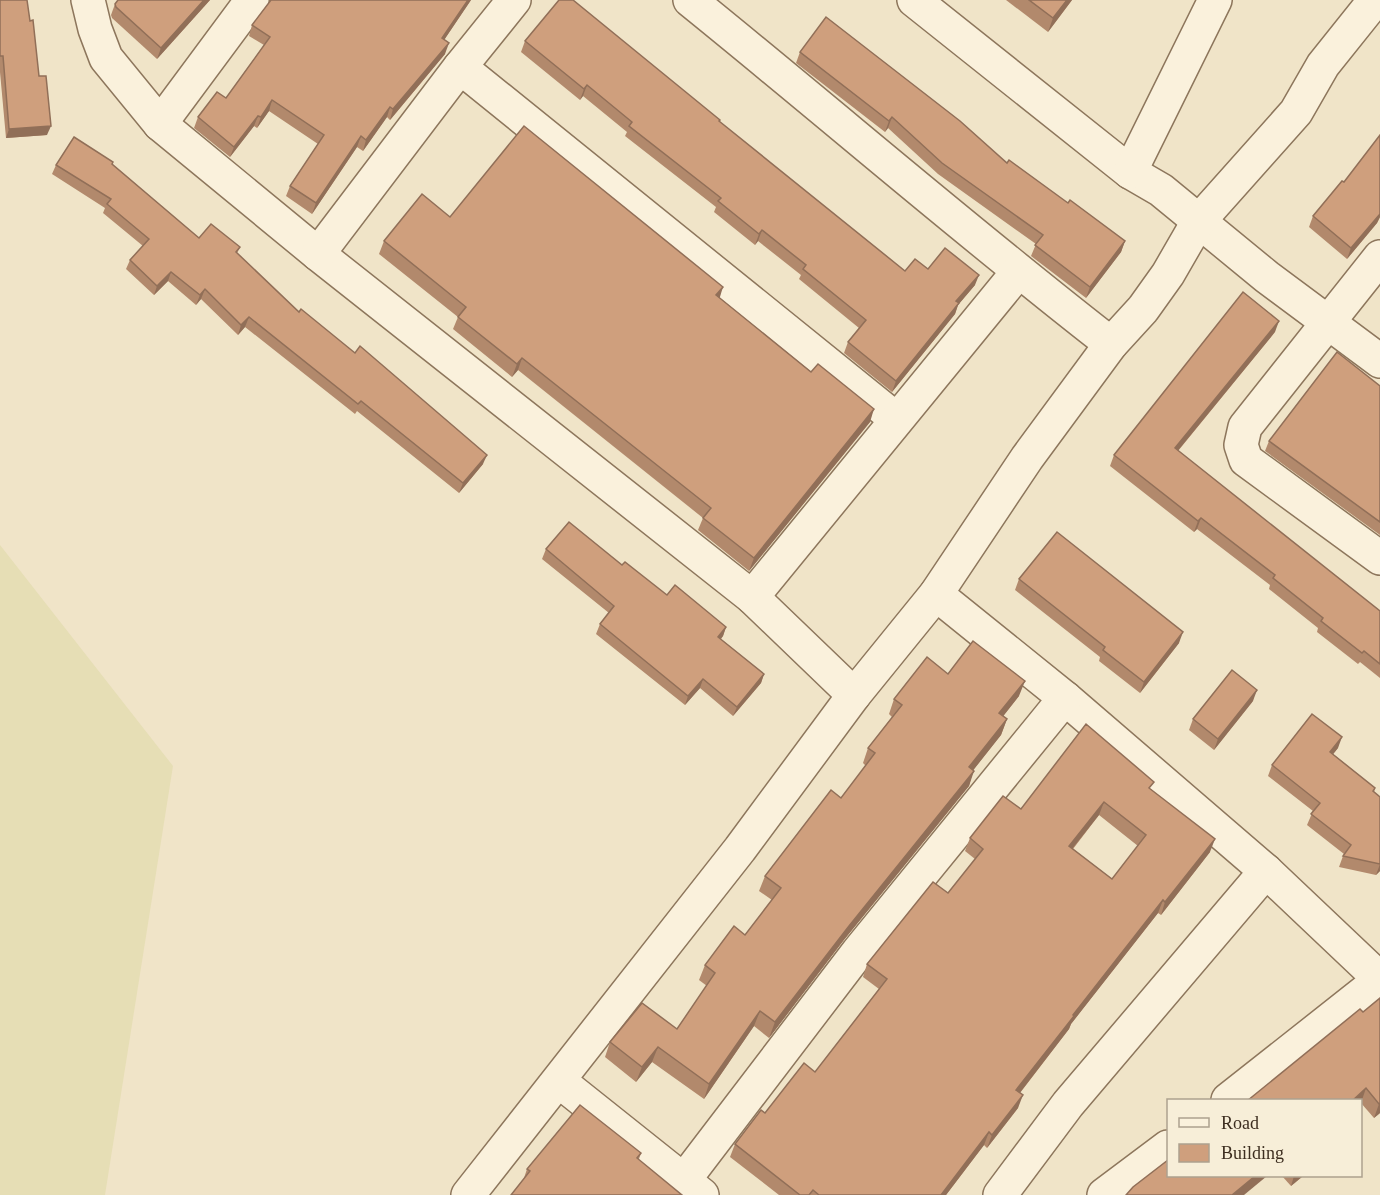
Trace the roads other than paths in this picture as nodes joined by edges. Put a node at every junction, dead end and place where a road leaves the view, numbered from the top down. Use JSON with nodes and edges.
{"nodes":[{"id":1,"x":88,"y":0,"type":"edge"},
{"id":2,"x":252,"y":0,"type":"edge"},
{"id":3,"x":514,"y":0,"type":"edge"},
{"id":4,"x":690,"y":0,"type":"edge"},
{"id":5,"x":1215,"y":0,"type":"edge"},
{"id":6,"x":1375,"y":0,"type":"edge"},
{"id":7,"x":920,"y":2,"type":"edge"},
{"id":8,"x":460,"y":67,"type":"junction"},
{"id":9,"x":160,"y":124,"type":"junction"},
{"id":10,"x":1130,"y":172,"type":"junction"},
{"id":11,"x":1198,"y":222,"type":"junction"},
{"id":12,"x":318,"y":254,"type":"junction"},
{"id":13,"x":1380,"y":257,"type":"edge"},
{"id":14,"x":1018,"y":272,"type":"junction"},
{"id":15,"x":1329,"y":322,"type":"junction"},
{"id":16,"x":1111,"y":344,"type":"junction"},
{"id":17,"x":1380,"y":361,"type":"edge"},
{"id":18,"x":896,"y":419,"type":"junction"},
{"id":19,"x":1380,"y":558,"type":"edge"},
{"id":20,"x":936,"y":594,"type":"junction"},
{"id":21,"x":752,"y":597,"type":"junction"},
{"id":22,"x":854,"y":695,"type":"junction"},
{"id":23,"x":1065,"y":698,"type":"junction"},
{"id":24,"x":1266,"y":871,"type":"junction"},
{"id":25,"x":1380,"y":980,"type":"edge"},
{"id":26,"x":559,"y":1081,"type":"junction"},
{"id":27,"x":1231,"y":1099,"type":"edge"},
{"id":28,"x":1167,"y":1148,"type":"edge"},
{"id":29,"x":693,"y":1187,"type":"edge"},
{"id":30,"x":468,"y":1195,"type":"edge"},
{"id":31,"x":1000,"y":1195,"type":"edge"},
{"id":32,"x":1104,"y":1195,"type":"edge"}],
"edges":[{"from":1,"to":9,"type":"street"},
{"from":2,"to":9,"type":"street"},
{"from":3,"to":8,"type":"street"},
{"from":4,"to":14,"type":"street"},
{"from":5,"to":10,"type":"street"},
{"from":6,"to":11,"type":"street"},
{"from":7,"to":10,"type":"street"},
{"from":8,"to":12,"type":"street"},
{"from":8,"to":18,"type":"street"},
{"from":9,"to":12,"type":"street"},
{"from":10,"to":11,"type":"street"},
{"from":11,"to":15,"type":"street"},
{"from":11,"to":16,"type":"street"},
{"from":12,"to":21,"type":"street"},
{"from":13,"to":15,"type":"street"},
{"from":14,"to":16,"type":"street"},
{"from":14,"to":18,"type":"street"},
{"from":15,"to":17,"type":"street"},
{"from":15,"to":19,"type":"street"},
{"from":16,"to":20,"type":"street"},
{"from":18,"to":21,"type":"street"},
{"from":20,"to":22,"type":"street"},
{"from":20,"to":23,"type":"street"},
{"from":21,"to":22,"type":"street"},
{"from":22,"to":26,"type":"street"},
{"from":23,"to":24,"type":"street"},
{"from":23,"to":29,"type":"street"},
{"from":24,"to":25,"type":"street"},
{"from":24,"to":31,"type":"street"},
{"from":25,"to":27,"type":"street"},
{"from":26,"to":29,"type":"street"},
{"from":26,"to":30,"type":"street"},
{"from":28,"to":32,"type":"street"}]}
